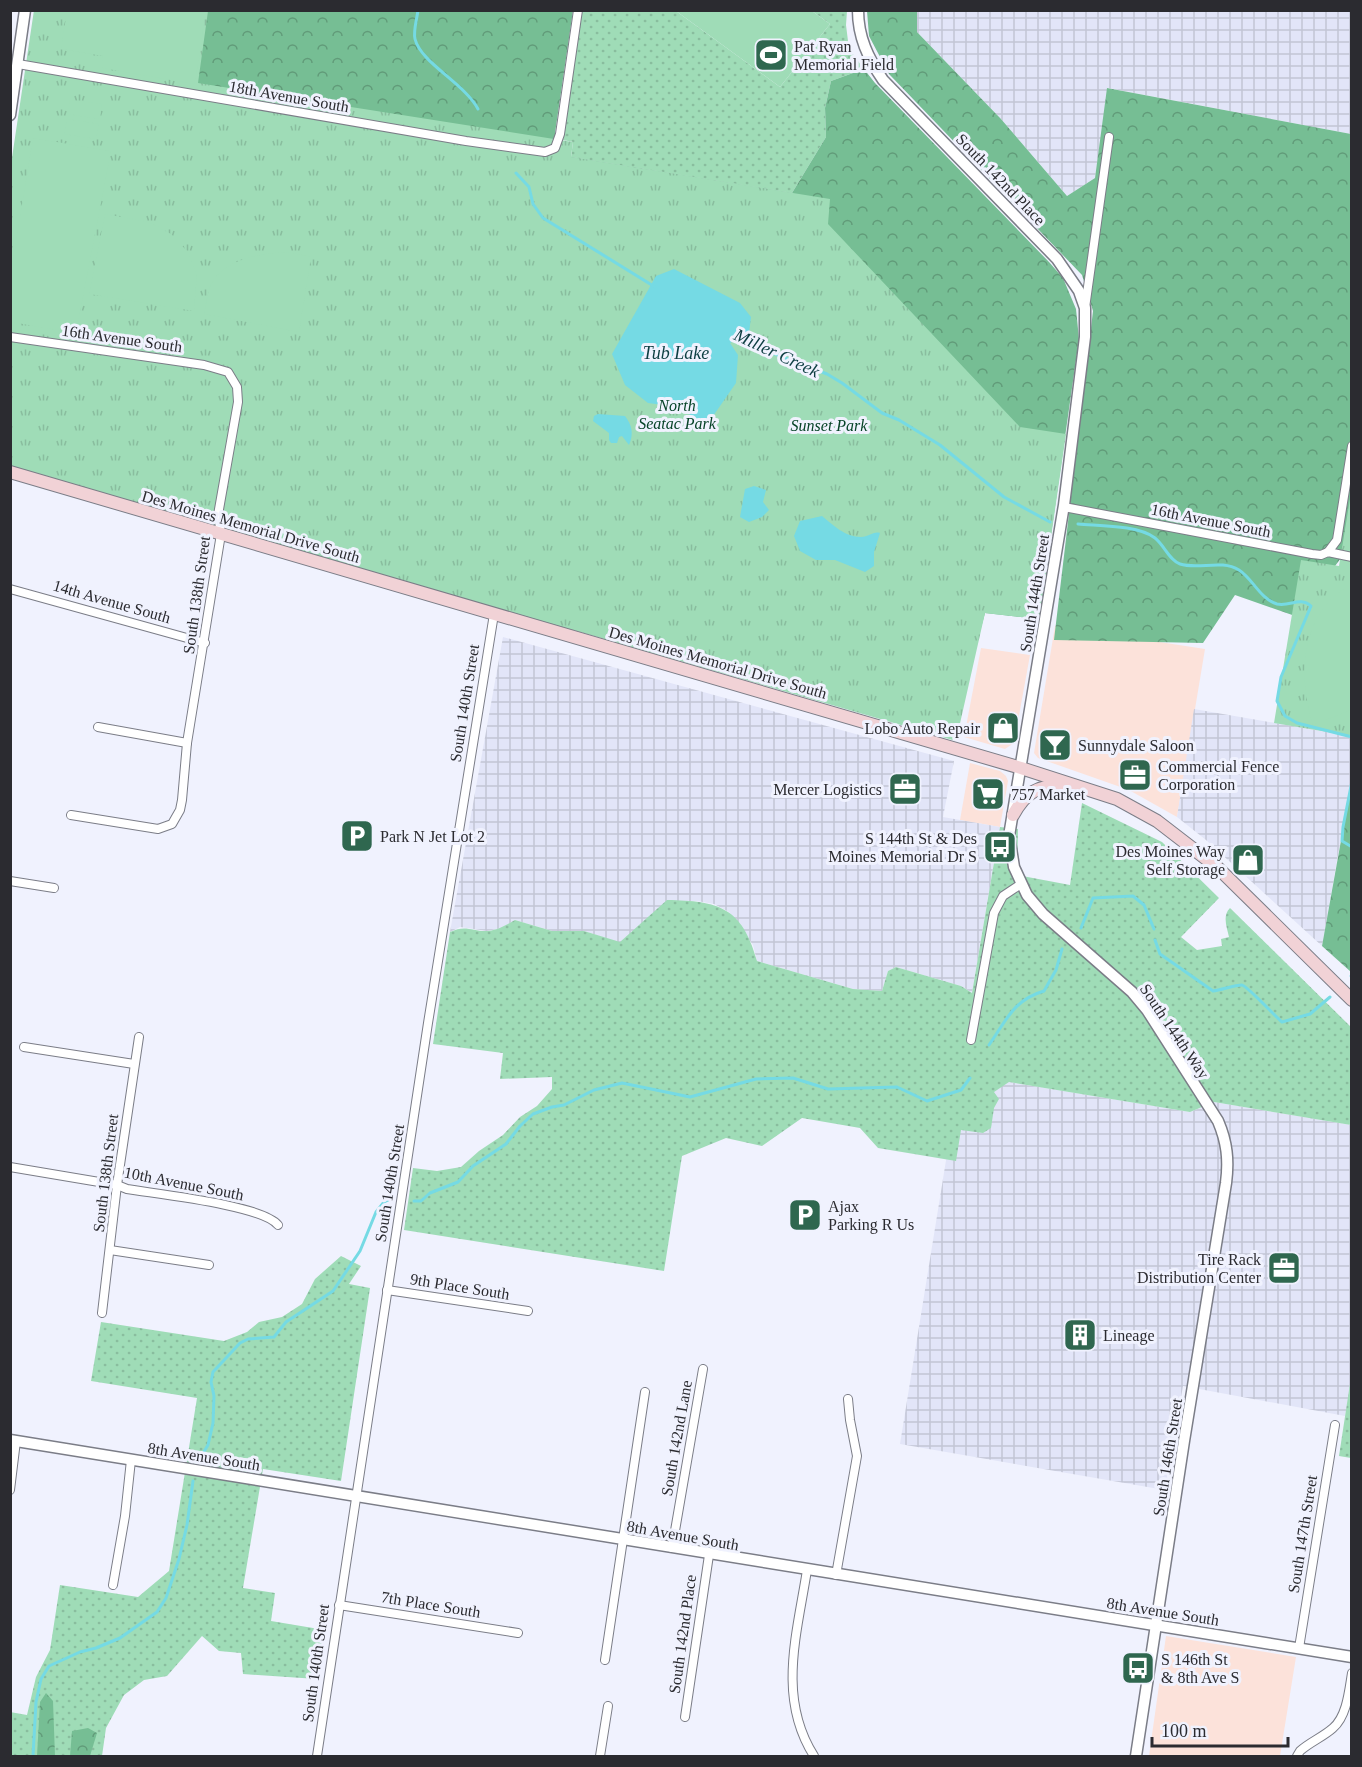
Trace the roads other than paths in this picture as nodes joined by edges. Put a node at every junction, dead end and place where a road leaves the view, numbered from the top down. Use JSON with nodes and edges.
{"nodes":[{"id":1,"x":26,"y":10,"type":"edge"},
{"id":2,"x":578,"y":10,"type":"edge"},
{"id":3,"x":858,"y":10,"type":"edge"},
{"id":4,"x":18,"y":64,"type":"junction"},
{"id":5,"x":10,"y":115,"type":"edge"},
{"id":6,"x":1109,"y":136,"type":"dead end"},
{"id":7,"x":1085,"y":308,"type":"junction"},
{"id":8,"x":10,"y":337,"type":"edge"},
{"id":9,"x":228,"y":372,"type":"joint"},
{"id":10,"x":1352,"y":446,"type":"edge"},
{"id":11,"x":10,"y":472,"type":"edge"},
{"id":12,"x":1064,"y":507,"type":"junction"},
{"id":13,"x":221,"y":534,"type":"junction"},
{"id":14,"x":1328,"y":552,"type":"junction"},
{"id":15,"x":1352,"y":557,"type":"edge"},
{"id":16,"x":10,"y":589,"type":"edge"},
{"id":17,"x":494,"y":614,"type":"junction"},
{"id":18,"x":205,"y":643,"type":"junction"},
{"id":19,"x":98,"y":727,"type":"dead end"},
{"id":20,"x":187,"y":743,"type":"junction"},
{"id":21,"x":1021,"y":768,"type":"junction"},
{"id":22,"x":1067,"y":783,"type":"junction"},
{"id":23,"x":70,"y":815,"type":"dead end"},
{"id":24,"x":1013,"y":815,"type":"junction"},
{"id":25,"x":10,"y":881,"type":"edge"},
{"id":26,"x":1021,"y":884,"type":"junction"},
{"id":27,"x":54,"y":888,"type":"dead end"},
{"id":28,"x":1352,"y":1000,"type":"edge"},
{"id":29,"x":139,"y":1037,"type":"dead end"},
{"id":30,"x":971,"y":1040,"type":"dead end"},
{"id":31,"x":24,"y":1047,"type":"dead end"},
{"id":32,"x":134,"y":1064,"type":"junction"},
{"id":33,"x":1228,"y":1162,"type":"joint"},
{"id":34,"x":10,"y":1167,"type":"edge"},
{"id":35,"x":117,"y":1185,"type":"junction"},
{"id":36,"x":278,"y":1225,"type":"dead end"},
{"id":37,"x":110,"y":1250,"type":"junction"},
{"id":38,"x":209,"y":1265,"type":"dead end"},
{"id":39,"x":387,"y":1290,"type":"junction"},
{"id":40,"x":528,"y":1311,"type":"dead end"},
{"id":41,"x":102,"y":1313,"type":"dead end"},
{"id":42,"x":703,"y":1369,"type":"dead end"},
{"id":43,"x":645,"y":1392,"type":"dead end"},
{"id":44,"x":848,"y":1399,"type":"dead end"},
{"id":45,"x":1335,"y":1425,"type":"dead end"},
{"id":46,"x":13,"y":1441,"type":"edge"},
{"id":47,"x":132,"y":1460,"type":"junction"},
{"id":48,"x":10,"y":1490,"type":"edge"},
{"id":49,"x":356,"y":1496,"type":"junction"},
{"id":50,"x":622,"y":1540,"type":"junction"},
{"id":51,"x":672,"y":1548,"type":"junction"},
{"id":52,"x":710,"y":1555,"type":"junction"},
{"id":53,"x":807,"y":1570,"type":"junction"},
{"id":54,"x":836,"y":1575,"type":"junction"},
{"id":55,"x":113,"y":1585,"type":"dead end"},
{"id":56,"x":339,"y":1605,"type":"junction"},
{"id":57,"x":1156,"y":1625,"type":"junction"},
{"id":58,"x":518,"y":1633,"type":"dead end"},
{"id":59,"x":1299,"y":1648,"type":"junction"},
{"id":60,"x":1352,"y":1657,"type":"edge"},
{"id":61,"x":605,"y":1660,"type":"dead end"},
{"id":62,"x":1352,"y":1673,"type":"edge"},
{"id":63,"x":608,"y":1706,"type":"dead end"},
{"id":64,"x":685,"y":1718,"type":"dead end"},
{"id":65,"x":316,"y":1756,"type":"edge"},
{"id":66,"x":600,"y":1756,"type":"edge"},
{"id":67,"x":814,"y":1756,"type":"edge"},
{"id":68,"x":1136,"y":1756,"type":"edge"},
{"id":69,"x":1297,"y":1756,"type":"edge"}],
"edges":[{"from":1,"to":4,"type":"street"},
{"from":2,"to":4,"type":"street","name":"18th Avenue South"},
{"from":3,"to":7,"type":"street","name":"South 142nd Place"},
{"from":4,"to":5,"type":"street"},
{"from":6,"to":7,"type":"street","name":"South 144th Street"},
{"from":7,"to":12,"type":"street","name":"South 144th Street"},
{"from":8,"to":9,"type":"street","name":"16th Avenue South"},
{"from":9,"to":13,"type":"street","name":"South 138th Street"},
{"from":10,"to":14,"type":"street"},
{"from":11,"to":13,"type":"main road","name":"Des Moines Memorial Drive South"},
{"from":12,"to":14,"type":"street","name":"16th Avenue South"},
{"from":12,"to":21,"type":"street","name":"South 144th Street"},
{"from":13,"to":17,"type":"main road","name":"Des Moines Memorial Drive South"},
{"from":13,"to":18,"type":"street","name":"South 138th Street"},
{"from":14,"to":15,"type":"street","name":"16th Avenue South"},
{"from":16,"to":18,"type":"street","name":"14th Avenue South"},
{"from":17,"to":21,"type":"main road","name":"Des Moines Memorial Drive South"},
{"from":17,"to":39,"type":"street","name":"South 140th Street"},
{"from":18,"to":20,"type":"street","name":"South 138th Street"},
{"from":19,"to":20,"type":"street"},
{"from":20,"to":23,"type":"street","name":"South 138th Street"},
{"from":21,"to":22,"type":"main road","name":"Des Moines Memorial Drive South"},
{"from":21,"to":24,"type":"street","name":"South 144th Street"},
{"from":22,"to":24,"type":"main road"},
{"from":22,"to":28,"type":"main road","name":"Des Moines Memorial Drive South"},
{"from":24,"to":26,"type":"street","name":"South 144th Street"},
{"from":25,"to":27,"type":"street"},
{"from":26,"to":30,"type":"street"},
{"from":26,"to":33,"type":"street","name":"South 144th Way"},
{"from":29,"to":32,"type":"street","name":"South 138th Street"},
{"from":31,"to":32,"type":"street"},
{"from":32,"to":35,"type":"street","name":"South 138th Street"},
{"from":33,"to":57,"type":"street","name":"South 146th Street"},
{"from":34,"to":35,"type":"street","name":"10th Avenue South"},
{"from":35,"to":36,"type":"street","name":"10th Avenue South"},
{"from":35,"to":37,"type":"street","name":"South 138th Street"},
{"from":37,"to":38,"type":"street"},
{"from":37,"to":41,"type":"street","name":"South 138th Street"},
{"from":39,"to":40,"type":"street","name":"9th Place South"},
{"from":39,"to":49,"type":"street","name":"South 140th Street"},
{"from":42,"to":51,"type":"street","name":"South 142nd Lane"},
{"from":43,"to":50,"type":"street"},
{"from":44,"to":54,"type":"street"},
{"from":45,"to":59,"type":"street","name":"South 147th Street"},
{"from":46,"to":47,"type":"street","name":"8th Avenue South"},
{"from":46,"to":48,"type":"street"},
{"from":47,"to":49,"type":"street","name":"8th Avenue South"},
{"from":47,"to":55,"type":"street"},
{"from":49,"to":50,"type":"street","name":"8th Avenue South"},
{"from":49,"to":56,"type":"street","name":"South 140th Street"},
{"from":50,"to":51,"type":"street","name":"8th Avenue South"},
{"from":50,"to":61,"type":"street"},
{"from":51,"to":52,"type":"street","name":"8th Avenue South"},
{"from":52,"to":53,"type":"street","name":"8th Avenue South"},
{"from":52,"to":64,"type":"street","name":"South 142nd Place"},
{"from":53,"to":54,"type":"street","name":"8th Avenue South"},
{"from":53,"to":67,"type":"street"},
{"from":54,"to":57,"type":"street","name":"8th Avenue South"},
{"from":56,"to":58,"type":"street","name":"7th Place South"},
{"from":56,"to":65,"type":"street","name":"South 140th Street"},
{"from":57,"to":59,"type":"street","name":"8th Avenue South"},
{"from":57,"to":68,"type":"street","name":"South 146th Street"},
{"from":59,"to":60,"type":"street","name":"8th Avenue South"},
{"from":62,"to":69,"type":"street"},
{"from":63,"to":66,"type":"street"}]}
